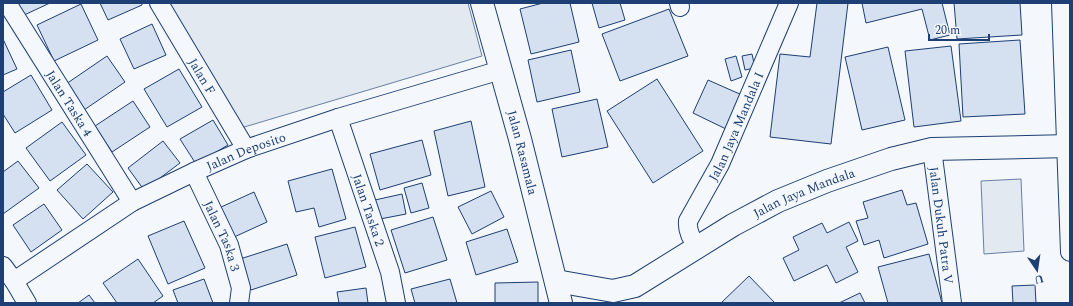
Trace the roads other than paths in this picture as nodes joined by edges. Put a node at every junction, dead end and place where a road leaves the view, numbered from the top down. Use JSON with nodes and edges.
{"nodes":[{"id":1,"x":7,"y":3,"type":"edge"},
{"id":2,"x":159,"y":3,"type":"edge"},
{"id":3,"x":482,"y":3,"type":"edge"},
{"id":4,"x":789,"y":3,"type":"edge"},
{"id":5,"x":1060,"y":3,"type":"edge"},
{"id":6,"x":502,"y":70,"type":"junction"},
{"id":7,"x":338,"y":118,"type":"junction"},
{"id":8,"x":1068,"y":146,"type":"edge"},
{"id":9,"x":246,"y":149,"type":"junction"},
{"id":10,"x":932,"y":149,"type":"junction"},
{"id":11,"x":194,"y":172,"type":"junction"},
{"id":12,"x":132,"y":202,"type":"junction"},
{"id":13,"x":698,"y":247,"type":"junction"},
{"id":14,"x":1070,"y":252,"type":"edge"},
{"id":15,"x":3,"y":266,"type":"edge"},
{"id":16,"x":14,"y":281,"type":"junction"},
{"id":17,"x":556,"y":281,"type":"junction"},
{"id":18,"x":27,"y":303,"type":"edge"},
{"id":19,"x":239,"y":303,"type":"edge"},
{"id":20,"x":396,"y":303,"type":"edge"},
{"id":21,"x":561,"y":303,"type":"edge"},
{"id":22,"x":952,"y":303,"type":"edge"}],
"edges":[{"from":1,"to":12,"type":"street","name":"Jalan Taska 4"},
{"from":2,"to":9,"type":"street","name":"Jalan F"},
{"from":3,"to":6,"type":"street","name":"Jalan Rasamala"},
{"from":4,"to":13,"type":"street","name":"Jalan Jaya Mandala I"},
{"from":5,"to":8,"type":"street"},
{"from":6,"to":7,"type":"street","name":"Jalan Deposito"},
{"from":6,"to":17,"type":"street","name":"Jalan Rasamala"},
{"from":7,"to":9,"type":"street","name":"Jalan Deposito"},
{"from":7,"to":20,"type":"street","name":"Jalan Taska 2"},
{"from":8,"to":10,"type":"street","name":"Jalan Jaya Mandala"},
{"from":8,"to":14,"type":"street"},
{"from":9,"to":11,"type":"street","name":"Jalan Deposito"},
{"from":10,"to":13,"type":"street","name":"Jalan Jaya Mandala"},
{"from":10,"to":22,"type":"street","name":"Jalan Dukuh Patra V"},
{"from":11,"to":12,"type":"street","name":"Jalan Deposito"},
{"from":11,"to":19,"type":"street","name":"Jalan Taska 3"},
{"from":12,"to":16,"type":"street","name":"Jalan Deposito"},
{"from":13,"to":17,"type":"street","name":"Jalan Jaya Mandala"},
{"from":15,"to":16,"type":"street"},
{"from":16,"to":18,"type":"street"},
{"from":17,"to":21,"type":"street","name":"Jalan Rasamala"}]}
